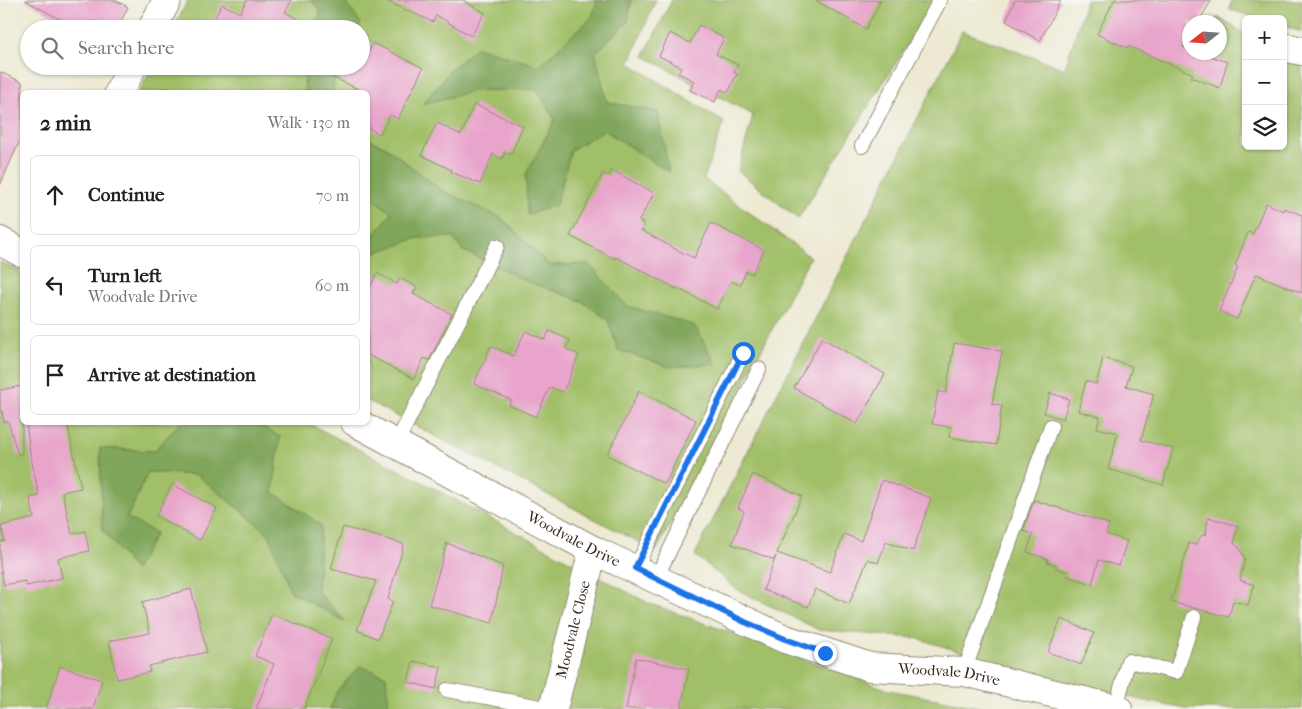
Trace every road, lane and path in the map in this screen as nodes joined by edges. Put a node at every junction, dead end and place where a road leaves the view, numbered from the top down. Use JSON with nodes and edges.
{"nodes":[{"id":1,"x":167,"y":0,"type":"edge"},
{"id":2,"x":940,"y":0,"type":"edge"},
{"id":3,"x":157,"y":20,"type":"edge"},
{"id":4,"x":1287,"y":48,"type":"edge"},
{"id":5,"x":1302,"y":52,"type":"edge"},
{"id":6,"x":128,"y":75,"type":"edge"},
{"id":7,"x":120,"y":90,"type":"edge"},
{"id":8,"x":862,"y":146,"type":"dead end"},
{"id":9,"x":0,"y":241,"type":"edge"},
{"id":10,"x":497,"y":246,"type":"dead end"},
{"id":11,"x":20,"y":252,"type":"edge"},
{"id":12,"x":743,"y":353,"type":"dead end"},
{"id":13,"x":759,"y":369,"type":"dead end"},
{"id":14,"x":361,"y":425,"type":"edge"},
{"id":15,"x":1051,"y":426,"type":"dead end"},
{"id":16,"x":396,"y":444,"type":"junction"},
{"id":17,"x":593,"y":550,"type":"junction"},
{"id":18,"x":645,"y":573,"type":"junction"},
{"id":19,"x":1194,"y":617,"type":"dead end"},
{"id":20,"x":964,"y":672,"type":"junction"},
{"id":21,"x":447,"y":690,"type":"dead end"},
{"id":22,"x":553,"y":709,"type":"edge"},
{"id":23,"x":1117,"y":709,"type":"edge"}],
"edges":[{"from":1,"to":3,"type":"street"},
{"from":2,"to":8,"type":"lane"},
{"from":4,"to":5,"type":"street"},
{"from":6,"to":7,"type":"street"},
{"from":9,"to":11,"type":"street"},
{"from":10,"to":16,"type":"lane"},
{"from":12,"to":18,"type":"lane"},
{"from":13,"to":18,"type":"lane"},
{"from":14,"to":16,"type":"street","name":"Woodvale Drive"},
{"from":15,"to":20,"type":"lane"},
{"from":16,"to":17,"type":"street","name":"Woodvale Drive"},
{"from":17,"to":18,"type":"street","name":"Woodvale Drive"},
{"from":17,"to":22,"type":"street","name":"Moodvale Close"},
{"from":18,"to":20,"type":"street","name":"Woodvale Drive"},
{"from":19,"to":23,"type":"lane"},
{"from":20,"to":23,"type":"street","name":"Woodvale Drive"},
{"from":21,"to":22,"type":"lane"}]}
